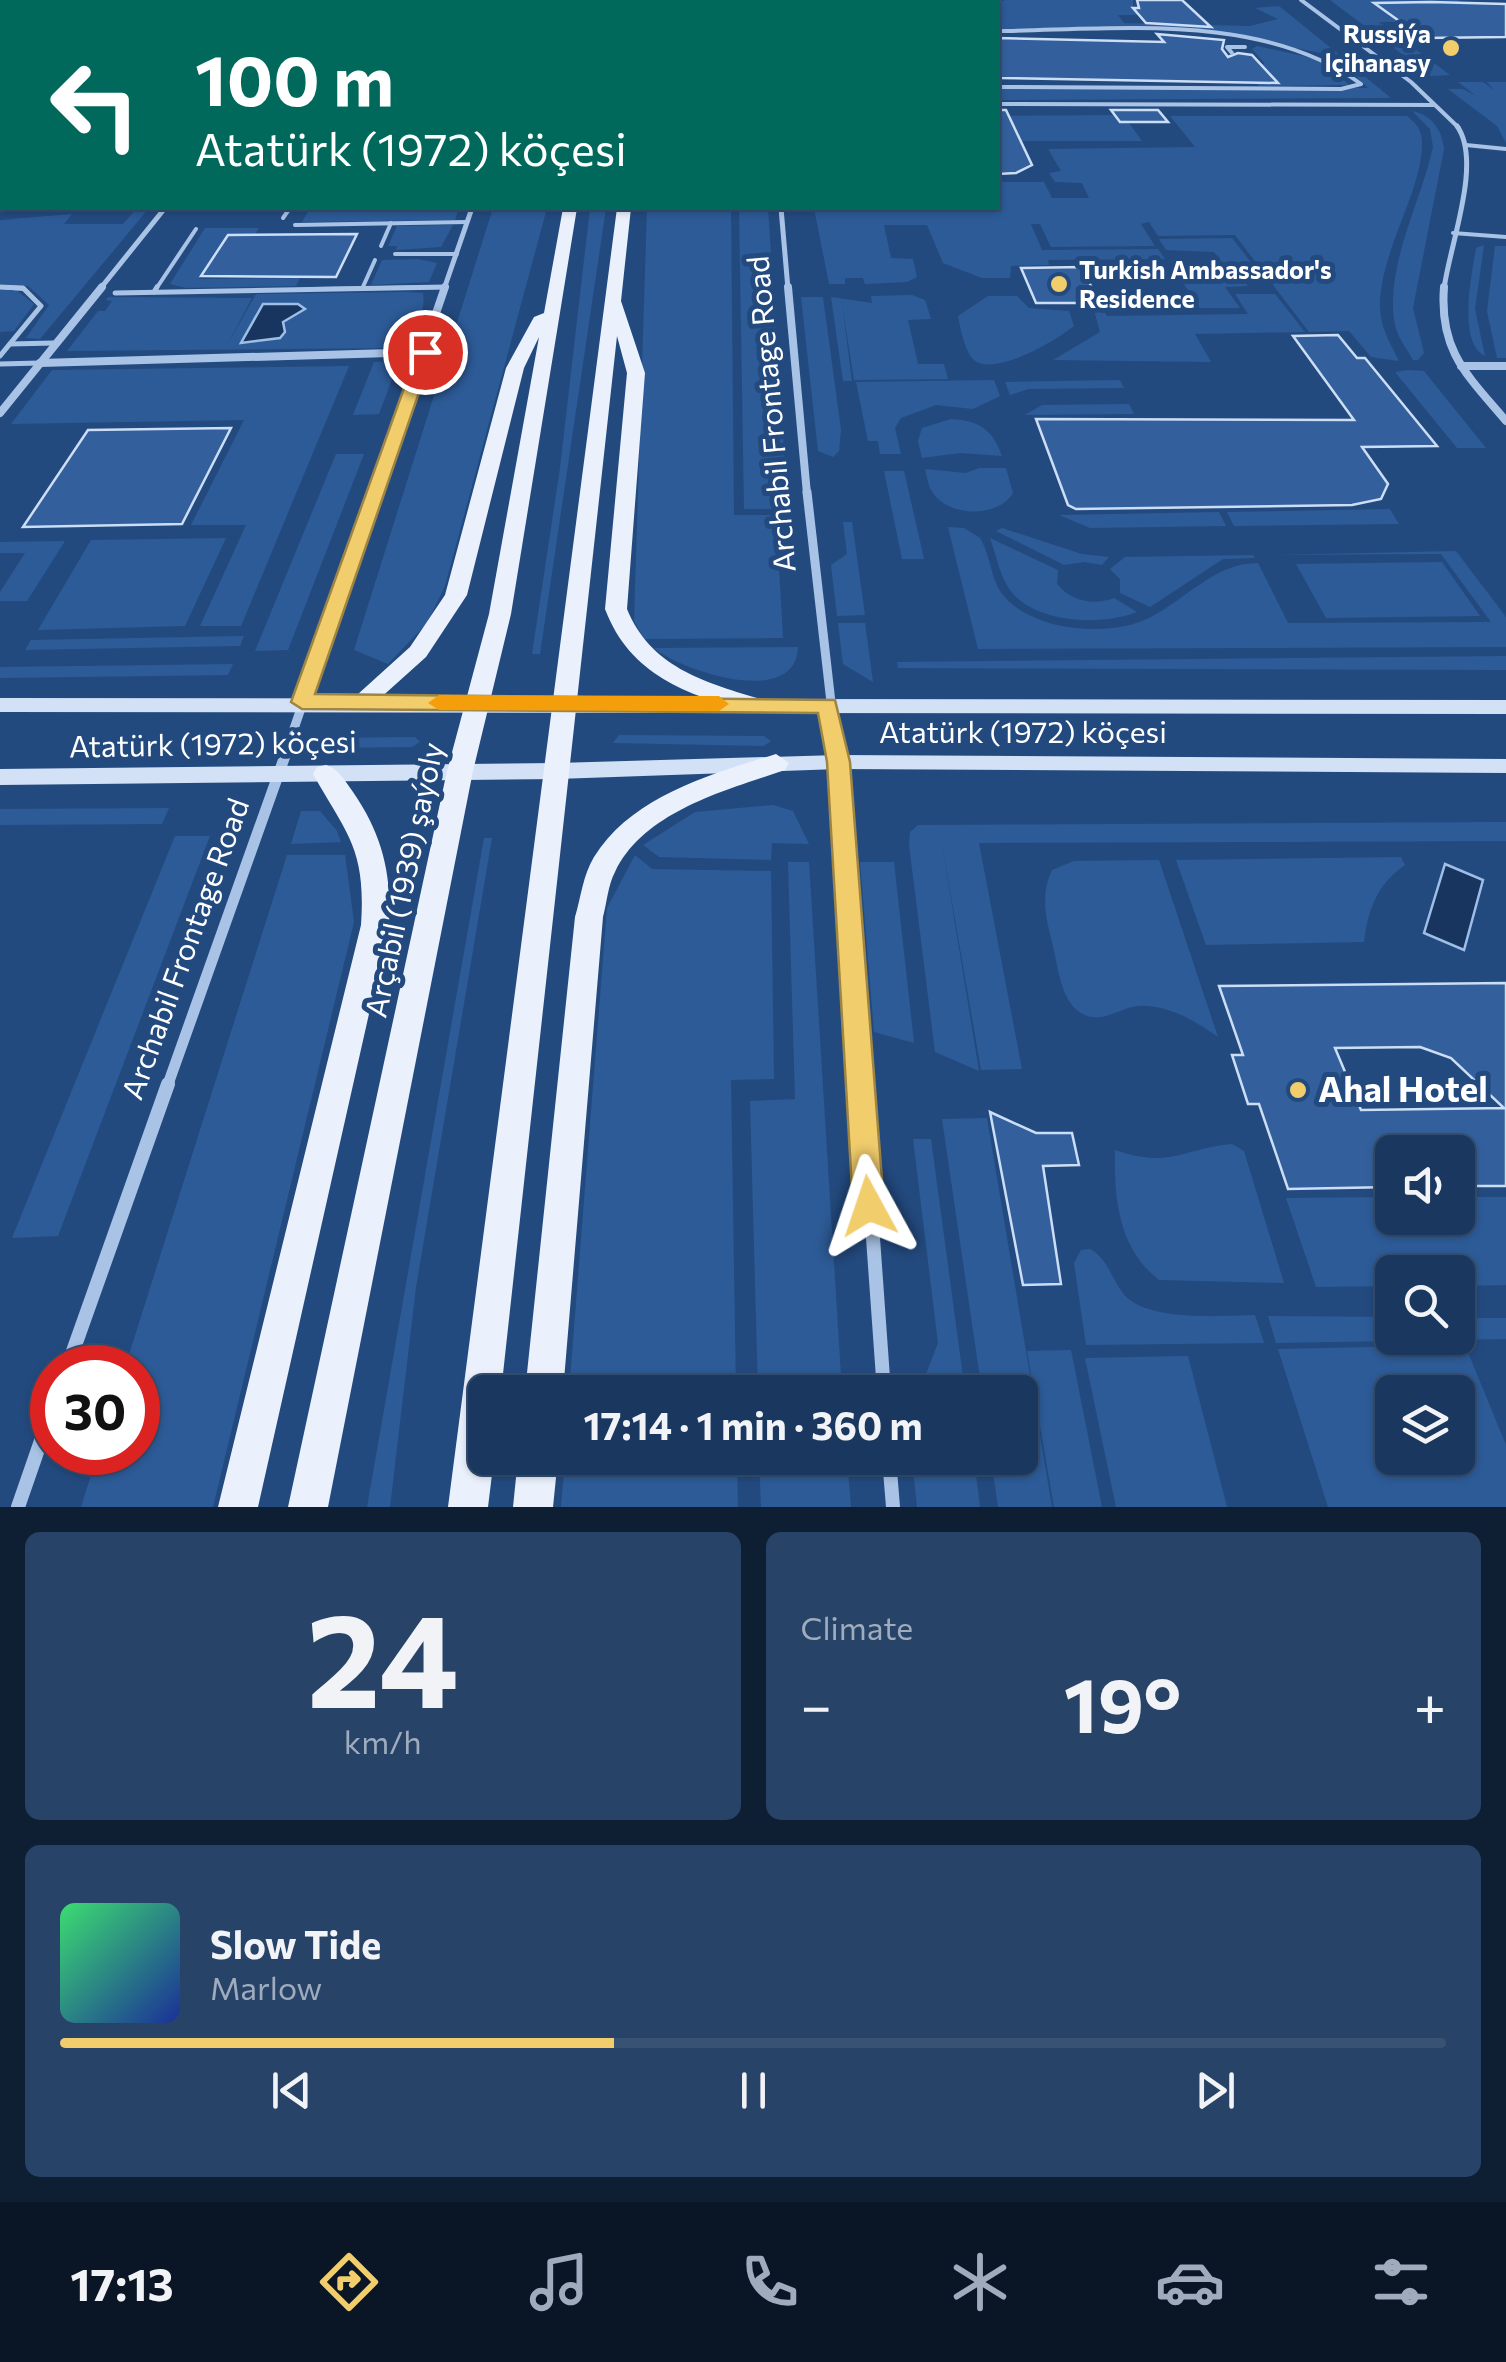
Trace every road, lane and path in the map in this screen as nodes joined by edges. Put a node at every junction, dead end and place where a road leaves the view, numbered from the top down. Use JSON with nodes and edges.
{"nodes":[{"id":1,"x":1301,"y":0,"type":"edge"},
{"id":2,"x":1000,"y":30,"type":"edge"},
{"id":3,"x":1254,"y":42,"type":"junction"},
{"id":4,"x":1245,"y":47,"type":"junction"},
{"id":5,"x":1232,"y":53,"type":"dead end"},
{"id":6,"x":1250,"y":53,"type":"dead end"},
{"id":7,"x":1332,"y":59,"type":"junction"},
{"id":8,"x":1376,"y":59,"type":"junction"},
{"id":9,"x":1086,"y":81,"type":"dead end"},
{"id":10,"x":1000,"y":87,"type":"edge"},
{"id":11,"x":1090,"y":88,"type":"junction"},
{"id":12,"x":1000,"y":104,"type":"edge"},
{"id":13,"x":1435,"y":105,"type":"junction"},
{"id":14,"x":1466,"y":145,"type":"junction"},
{"id":15,"x":1506,"y":149,"type":"edge"},
{"id":16,"x":163,"y":210,"type":"edge"},
{"id":17,"x":289,"y":210,"type":"edge"},
{"id":18,"x":471,"y":210,"type":"edge"},
{"id":19,"x":570,"y":210,"type":"edge"},
{"id":20,"x":624,"y":210,"type":"edge"},
{"id":21,"x":781,"y":210,"type":"edge"},
{"id":22,"x":284,"y":218,"type":"dead end"},
{"id":23,"x":468,"y":222,"type":"junction"},
{"id":24,"x":391,"y":224,"type":"junction"},
{"id":25,"x":295,"y":225,"type":"dead end"},
{"id":26,"x":196,"y":229,"type":"dead end"},
{"id":27,"x":1452,"y":233,"type":"junction"},
{"id":28,"x":1506,"y":237,"type":"edge"},
{"id":29,"x":381,"y":246,"type":"dead end"},
{"id":30,"x":395,"y":254,"type":"dead end"},
{"id":31,"x":457,"y":254,"type":"junction"},
{"id":32,"x":375,"y":260,"type":"dead end"},
{"id":33,"x":0,"y":286,"type":"edge"},
{"id":34,"x":446,"y":287,"type":"junction"},
{"id":35,"x":362,"y":288,"type":"junction"},
{"id":36,"x":154,"y":292,"type":"junction"},
{"id":37,"x":116,"y":293,"type":"dead end"},
{"id":38,"x":613,"y":293,"type":"junction"},
{"id":39,"x":552,"y":299,"type":"junction"},
{"id":40,"x":54,"y":343,"type":"junction"},
{"id":41,"x":10,"y":344,"type":"junction"},
{"id":42,"x":425,"y":352,"type":"junction"},
{"id":43,"x":0,"y":356,"type":"edge"},
{"id":44,"x":40,"y":363,"type":"junction"},
{"id":45,"x":0,"y":364,"type":"edge"},
{"id":46,"x":1461,"y":366,"type":"junction"},
{"id":47,"x":1506,"y":366,"type":"edge"},
{"id":48,"x":0,"y":413,"type":"edge"},
{"id":49,"x":1506,"y":422,"type":"edge"},
{"id":50,"x":302,"y":702,"type":"junction"},
{"id":51,"x":477,"y":702,"type":"junction"},
{"id":52,"x":0,"y":704,"type":"edge"},
{"id":53,"x":358,"y":704,"type":"junction"},
{"id":54,"x":567,"y":704,"type":"junction"},
{"id":55,"x":748,"y":704,"type":"junction"},
{"id":56,"x":828,"y":705,"type":"junction"},
{"id":57,"x":1506,"y":707,"type":"edge"},
{"id":58,"x":838,"y":762,"type":"junction"},
{"id":59,"x":776,"y":763,"type":"junction"},
{"id":60,"x":1506,"y":766,"type":"edge"},
{"id":61,"x":557,"y":770,"type":"junction"},
{"id":62,"x":460,"y":771,"type":"junction"},
{"id":63,"x":278,"y":774,"type":"junction"},
{"id":64,"x":326,"y":774,"type":"junction"},
{"id":65,"x":0,"y":778,"type":"edge"},
{"id":66,"x":75,"y":1345,"type":"edge"},
{"id":67,"x":546,"y":1375,"type":"edge"},
{"id":68,"x":883,"y":1375,"type":"edge"},
{"id":69,"x":30,"y":1472,"type":"edge"},
{"id":70,"x":536,"y":1475,"type":"edge"},
{"id":71,"x":890,"y":1475,"type":"edge"},
{"id":72,"x":18,"y":1507,"type":"edge"},
{"id":73,"x":238,"y":1507,"type":"edge"},
{"id":74,"x":308,"y":1507,"type":"edge"},
{"id":75,"x":468,"y":1507,"type":"edge"},
{"id":76,"x":533,"y":1507,"type":"edge"},
{"id":77,"x":893,"y":1507,"type":"edge"}],
"edges":[{"from":1,"to":8,"type":"street"},
{"from":2,"to":3,"type":"lane"},
{"from":3,"to":4,"type":"lane"},
{"from":3,"to":7,"type":"lane"},
{"from":4,"to":5,"type":"lane"},
{"from":4,"to":6,"type":"lane"},
{"from":7,"to":8,"type":"lane"},
{"from":7,"to":11,"type":"lane"},
{"from":8,"to":13,"type":"street"},
{"from":9,"to":11,"type":"lane"},
{"from":10,"to":11,"type":"lane"},
{"from":12,"to":13,"type":"street"},
{"from":13,"to":14,"type":"street"},
{"from":14,"to":15,"type":"lane"},
{"from":14,"to":27,"type":"street"},
{"from":16,"to":40,"type":"street"},
{"from":17,"to":22,"type":"lane"},
{"from":18,"to":23,"type":"street","name":"Archabil Frontage Road"},
{"from":19,"to":39,"type":"main road","name":"Arçabil (1939) şaýoly"},
{"from":20,"to":38,"type":"main road"},
{"from":21,"to":56,"type":"street","name":"Archabil Frontage Road"},
{"from":23,"to":24,"type":"lane"},
{"from":23,"to":31,"type":"street","name":"Archabil Frontage Road"},
{"from":24,"to":25,"type":"lane"},
{"from":24,"to":29,"type":"lane"},
{"from":26,"to":36,"type":"lane"},
{"from":27,"to":28,"type":"lane"},
{"from":27,"to":46,"type":"street"},
{"from":30,"to":31,"type":"lane"},
{"from":31,"to":34,"type":"street","name":"Archabil Frontage Road"},
{"from":32,"to":35,"type":"lane"},
{"from":33,"to":41,"type":"lane"},
{"from":34,"to":35,"type":"lane"},
{"from":34,"to":42,"type":"street","name":"Archabil Frontage Road"},
{"from":35,"to":36,"type":"lane"},
{"from":36,"to":37,"type":"lane"},
{"from":38,"to":54,"type":"main road"},
{"from":38,"to":55,"type":"main road"},
{"from":39,"to":51,"type":"main road","name":"Arçabil (1939) şaýoly"},
{"from":39,"to":53,"type":"main road"},
{"from":40,"to":41,"type":"lane"},
{"from":40,"to":44,"type":"street"},
{"from":41,"to":43,"type":"lane"},
{"from":42,"to":44,"type":"street"},
{"from":42,"to":50,"type":"street","name":"Archabil Frontage Road"},
{"from":44,"to":45,"type":"lane"},
{"from":44,"to":48,"type":"street"},
{"from":46,"to":47,"type":"street"},
{"from":46,"to":49,"type":"street"},
{"from":50,"to":52,"type":"main road","name":"Atatürk (1972) köçesi"},
{"from":50,"to":53,"type":"main road","name":"Atatürk (1972) köçesi"},
{"from":50,"to":63,"type":"street","name":"Archabil Frontage Road"},
{"from":51,"to":53,"type":"main road","name":"Atatürk (1972) köçesi"},
{"from":51,"to":54,"type":"main road","name":"Atatürk (1972) köçesi"},
{"from":51,"to":62,"type":"main road","name":"Arçabil (1939) şaýoly"},
{"from":54,"to":55,"type":"main road","name":"Atatürk (1972) köçesi"},
{"from":54,"to":61,"type":"main road"},
{"from":55,"to":56,"type":"main road","name":"Atatürk (1972) köçesi"},
{"from":56,"to":57,"type":"main road","name":"Atatürk (1972) köçesi"},
{"from":56,"to":58,"type":"street","name":"Archabil Frontage Road"},
{"from":58,"to":59,"type":"main road","name":"Atatürk (1972) köçesi"},
{"from":58,"to":60,"type":"main road","name":"Atatürk (1972) köçesi"},
{"from":58,"to":68,"type":"street","name":"Archabil Frontage Road"},
{"from":59,"to":61,"type":"main road","name":"Atatürk (1972) köçesi"},
{"from":59,"to":67,"type":"main road"},
{"from":61,"to":62,"type":"main road","name":"Atatürk (1972) köçesi"},
{"from":61,"to":75,"type":"main road"},
{"from":62,"to":64,"type":"main road","name":"Atatürk (1972) köçesi"},
{"from":62,"to":74,"type":"main road","name":"Arçabil (1939) şaýoly"},
{"from":63,"to":64,"type":"main road","name":"Atatürk (1972) köçesi"},
{"from":63,"to":65,"type":"main road","name":"Atatürk (1972) köçesi"},
{"from":63,"to":66,"type":"street","name":"Archabil Frontage Road"},
{"from":64,"to":73,"type":"main road"},
{"from":69,"to":72,"type":"street"},
{"from":70,"to":76,"type":"main road"},
{"from":71,"to":77,"type":"street"}]}
